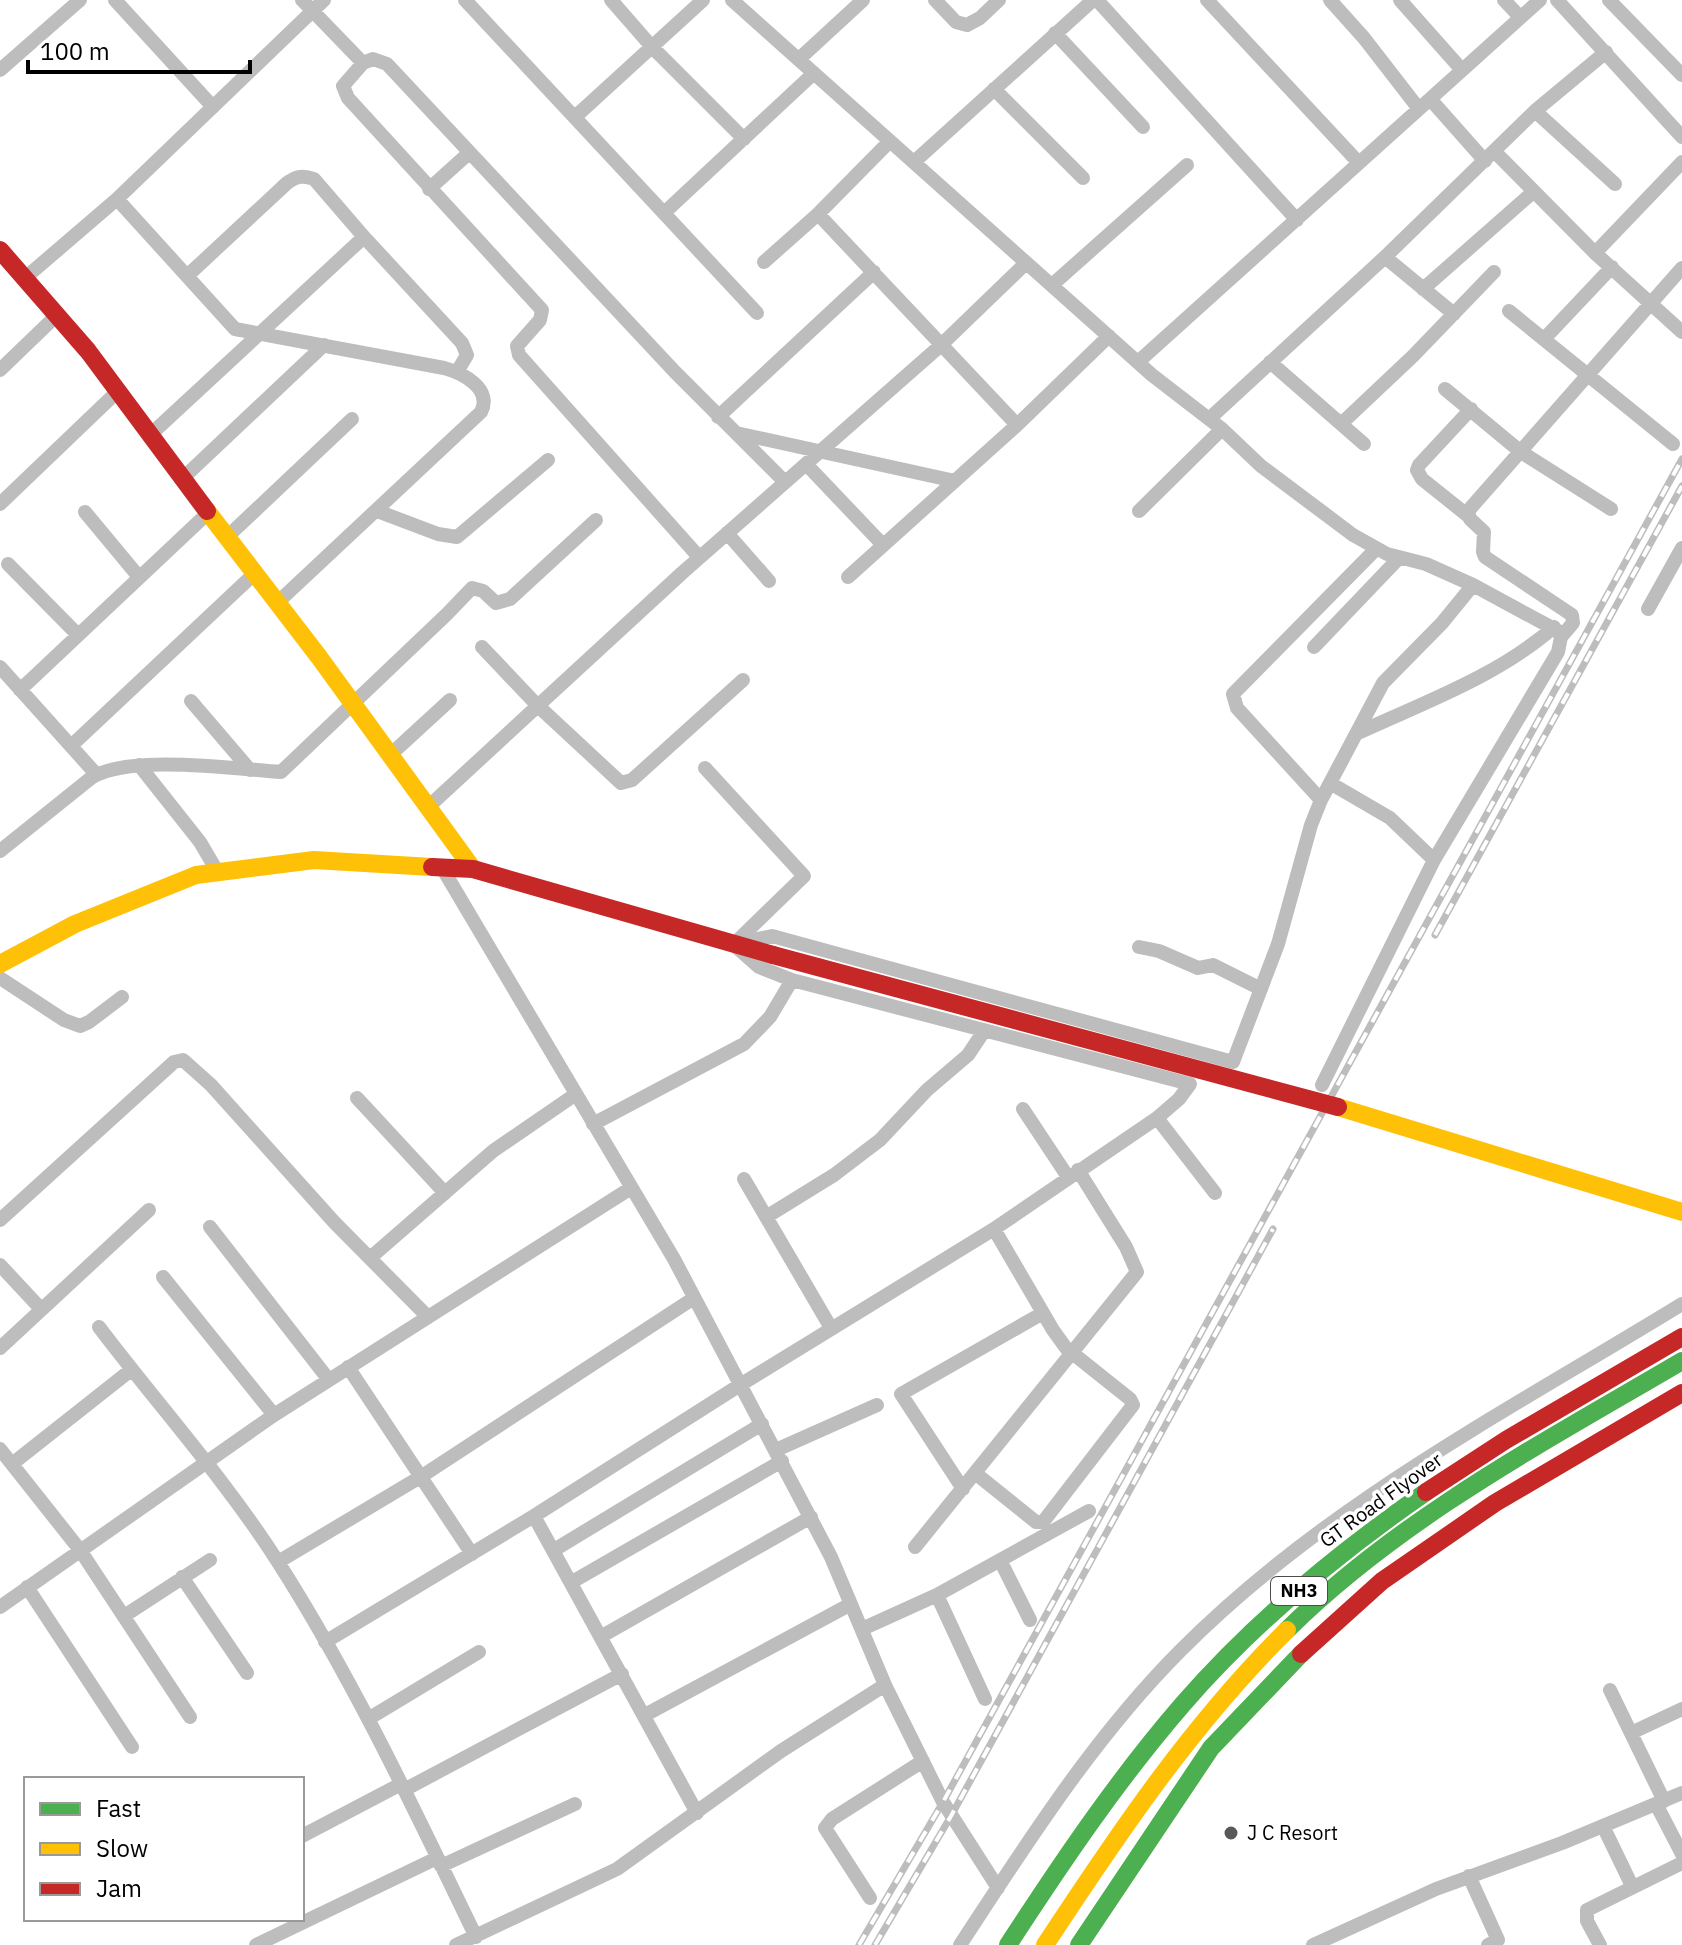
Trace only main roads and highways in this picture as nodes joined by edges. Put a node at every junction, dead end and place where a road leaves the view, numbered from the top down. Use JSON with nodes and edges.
{"nodes":[{"id":1,"x":0,"y":250,"type":"edge"},
{"id":2,"x":473,"y":869,"type":"junction"},
{"id":3,"x":0,"y":964,"type":"edge"},
{"id":4,"x":1682,"y":1212,"type":"edge"},
{"id":5,"x":1682,"y":1337,"type":"edge"},
{"id":6,"x":1682,"y":1361,"type":"edge"},
{"id":7,"x":1682,"y":1393,"type":"edge"},
{"id":8,"x":1008,"y":1945,"type":"edge"},
{"id":9,"x":1045,"y":1945,"type":"edge"},
{"id":10,"x":1079,"y":1945,"type":"edge"}],
"edges":[{"from":1,"to":2,"type":"main road"},
{"from":2,"to":3,"type":"main road"},
{"from":2,"to":4,"type":"main road","bridge":true},
{"from":5,"to":8,"type":"main road","name":"GT Road Flyover","number":"NH3"},
{"from":6,"to":9,"type":"main road","name":"GT Road Flyover","number":"NH3"},
{"from":7,"to":10,"type":"main road"}]}
